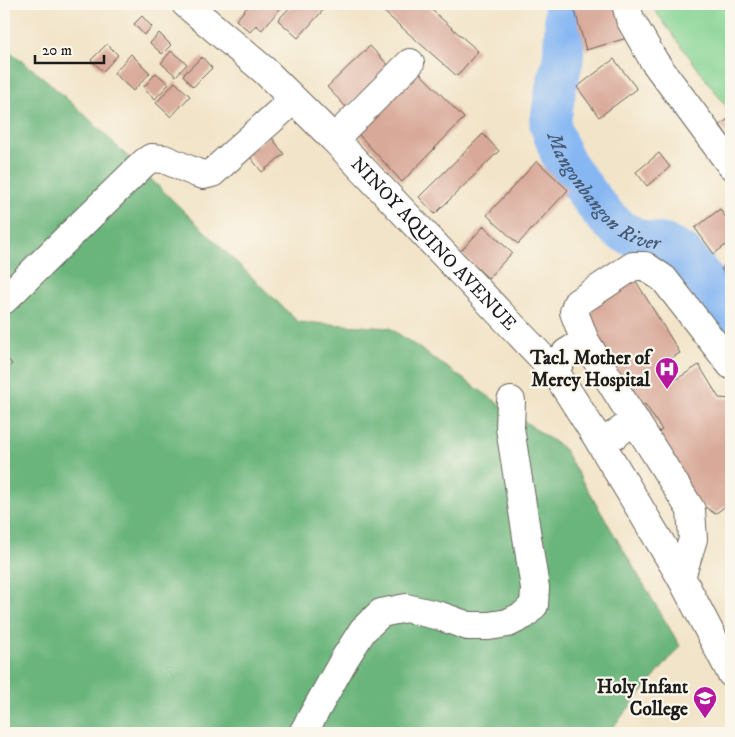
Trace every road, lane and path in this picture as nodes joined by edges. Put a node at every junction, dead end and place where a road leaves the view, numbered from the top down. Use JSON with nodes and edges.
{"nodes":[{"id":1,"x":186,"y":4,"type":"edge"},
{"id":2,"x":626,"y":4,"type":"edge"},
{"id":3,"x":410,"y":63,"type":"dead end"},
{"id":4,"x":293,"y":100,"type":"junction"},
{"id":5,"x":334,"y":139,"type":"junction"},
{"id":6,"x":731,"y":165,"type":"edge"},
{"id":7,"x":4,"y":300,"type":"edge"},
{"id":8,"x":586,"y":342,"type":"junction"},
{"id":9,"x":731,"y":365,"type":"edge"},
{"id":10,"x":554,"y":370,"type":"junction"},
{"id":11,"x":511,"y":401,"type":"dead end"},
{"id":12,"x":635,"y":420,"type":"junction"},
{"id":13,"x":600,"y":442,"type":"junction"},
{"id":14,"x":681,"y":577,"type":"junction"},
{"id":15,"x":731,"y":673,"type":"edge"},
{"id":16,"x":303,"y":733,"type":"edge"}],
"edges":[{"from":1,"to":4,"type":"street","name":"NINOY AQUINO AVENUE"},
{"from":2,"to":6,"type":"street"},
{"from":3,"to":5,"type":"street"},
{"from":4,"to":5,"type":"street","name":"NINOY AQUINO AVENUE"},
{"from":4,"to":7,"type":"street"},
{"from":5,"to":10,"type":"street","name":"NINOY AQUINO AVENUE"},
{"from":8,"to":9,"type":"street"},
{"from":8,"to":10,"type":"street"},
{"from":8,"to":12,"type":"street"},
{"from":10,"to":13,"type":"street","name":"NINOY AQUINO AVENUE"},
{"from":11,"to":16,"type":"street"},
{"from":12,"to":13,"type":"street"},
{"from":12,"to":14,"type":"street"},
{"from":13,"to":14,"type":"street","name":"NINOY AQUINO AVENUE"},
{"from":14,"to":15,"type":"street","name":"NINOY AQUINO AVENUE"}]}
